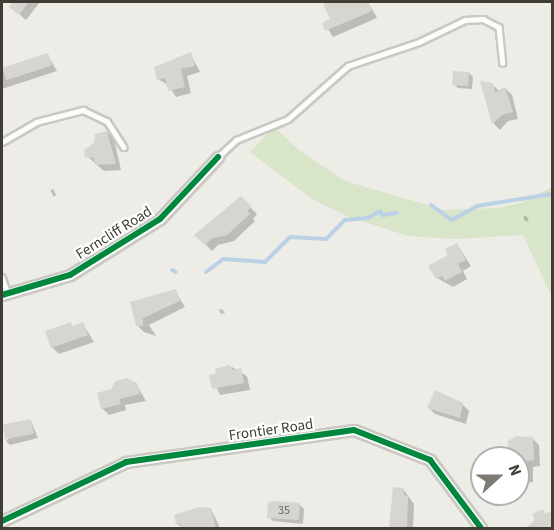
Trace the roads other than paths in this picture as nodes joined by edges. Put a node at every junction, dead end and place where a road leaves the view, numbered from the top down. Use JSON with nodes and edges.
{"nodes":[{"id":1,"x":503,"y":63,"type":"dead end"},
{"id":2,"x":2,"y":142,"type":"edge"},
{"id":3,"x":124,"y":147,"type":"dead end"},
{"id":4,"x":218,"y":157,"type":"joint"},
{"id":5,"x":2,"y":276,"type":"edge"},
{"id":6,"x":5,"y":295,"type":"edge"},
{"id":7,"x":2,"y":521,"type":"edge"},
{"id":8,"x":481,"y":528,"type":"edge"}],
"edges":[{"from":1,"to":4,"type":"lane"},
{"from":2,"to":3,"type":"lane"},
{"from":4,"to":6,"type":"street","name":"Ferncliff Road"},
{"from":5,"to":6,"type":"lane"},
{"from":7,"to":8,"type":"street","name":"Frontier Road"}]}
